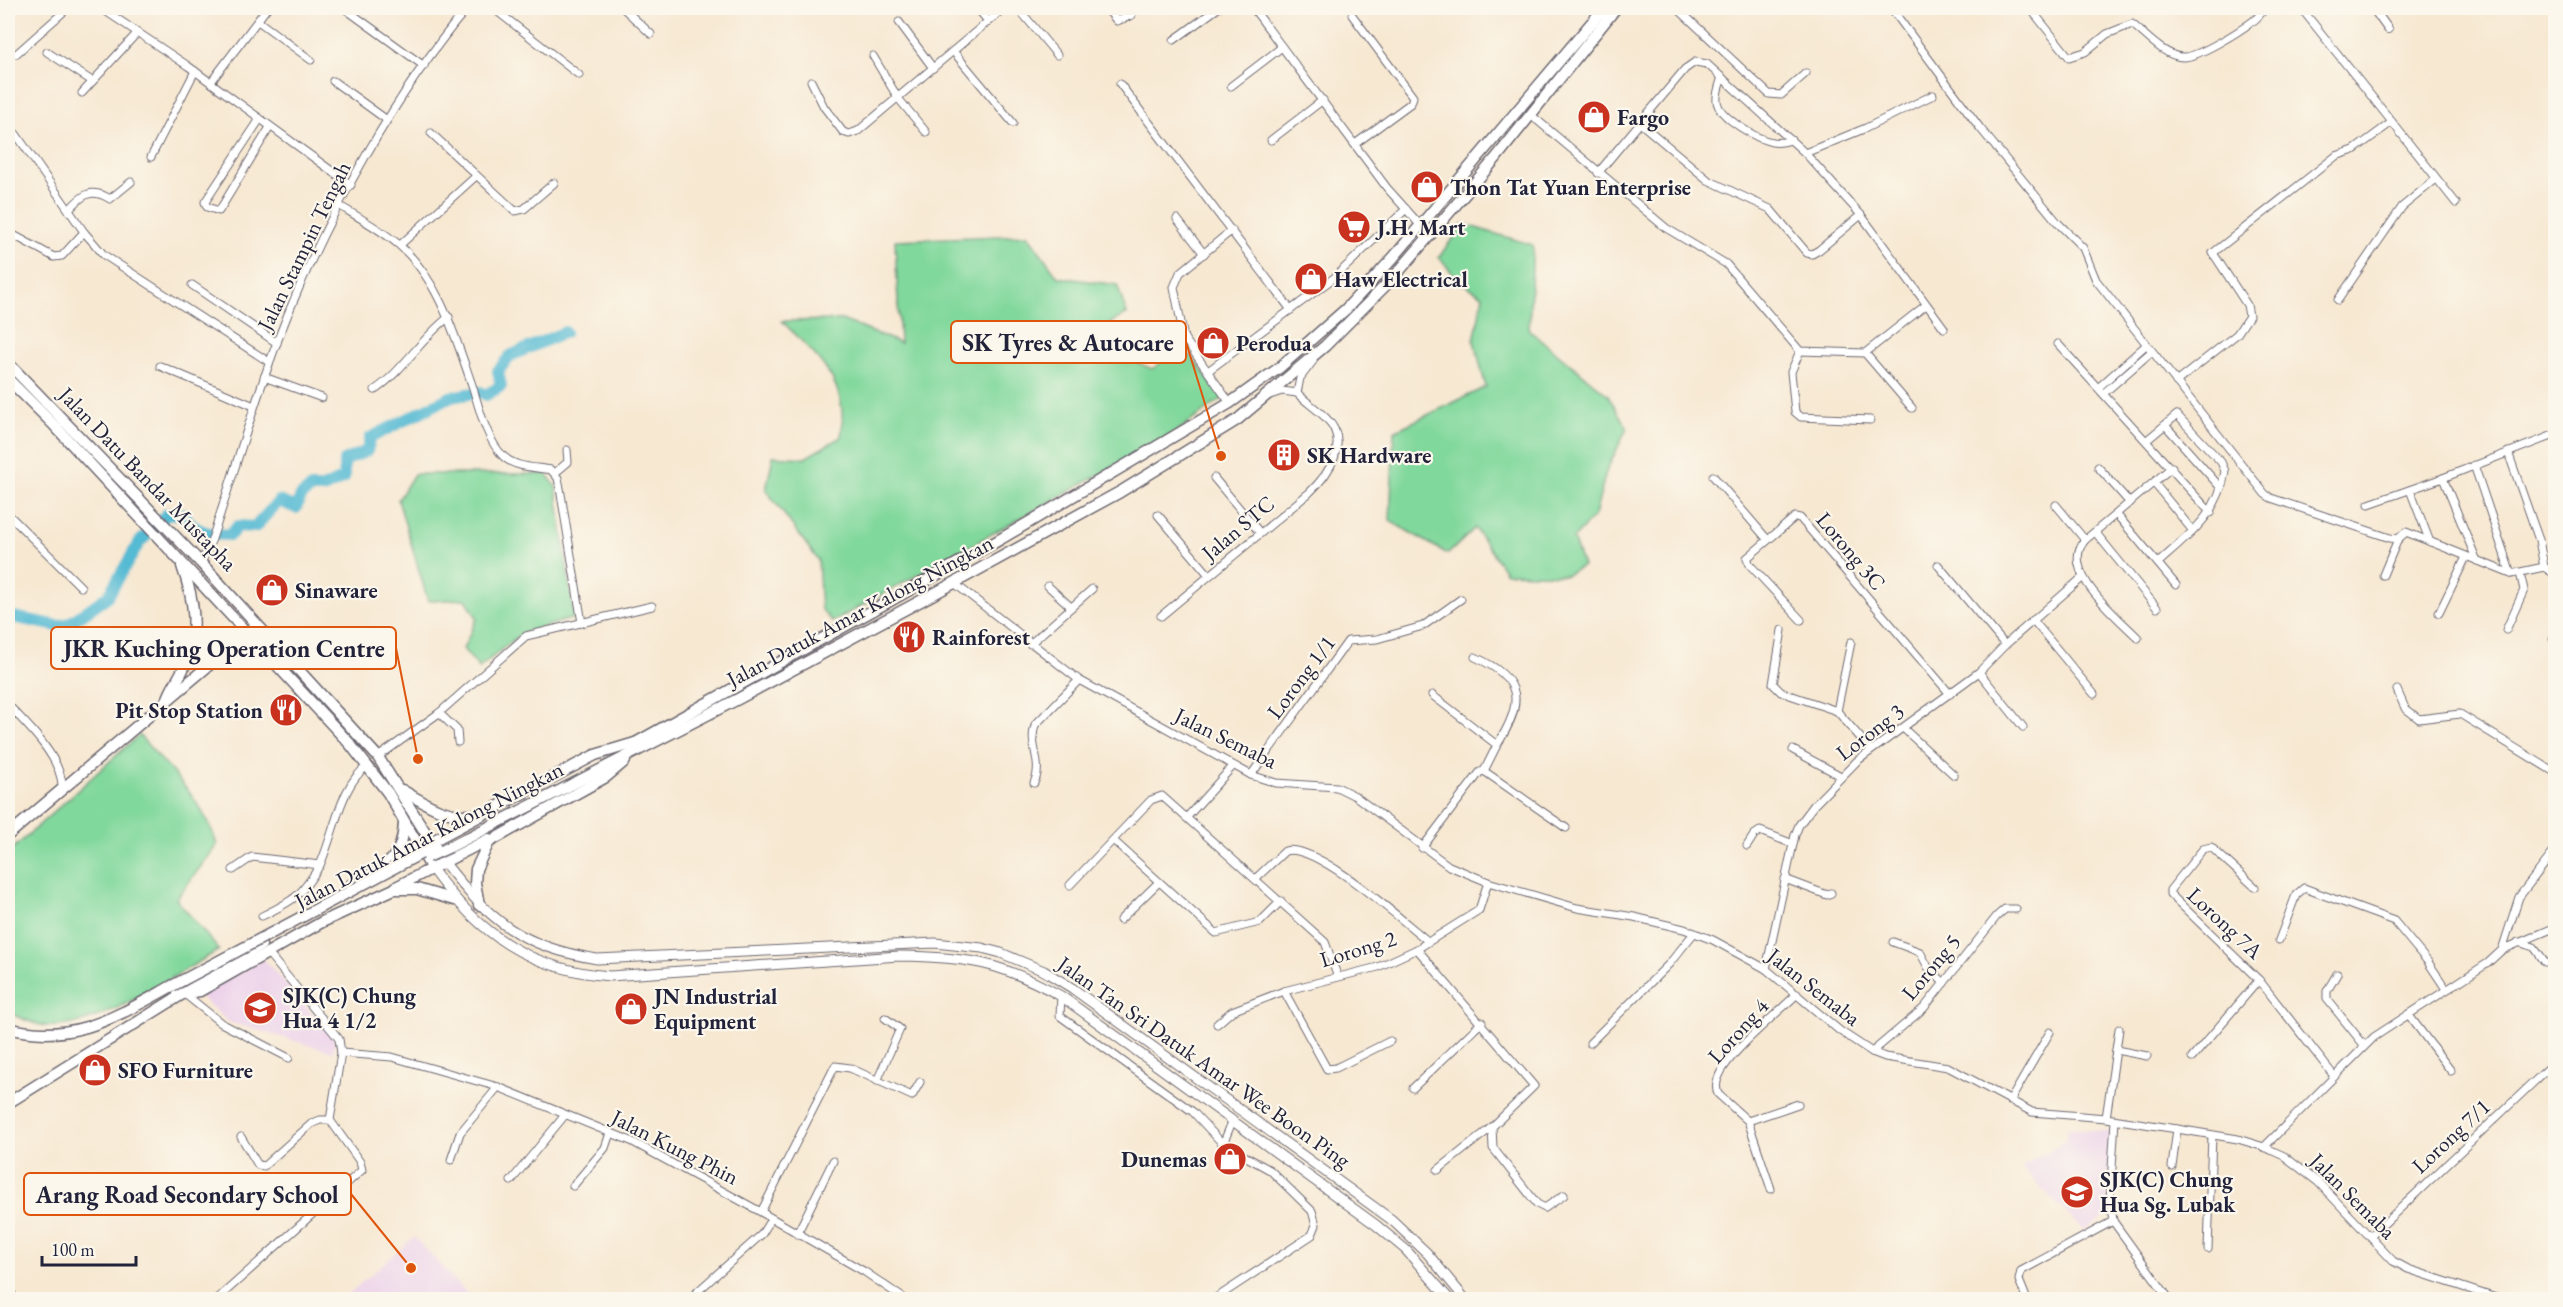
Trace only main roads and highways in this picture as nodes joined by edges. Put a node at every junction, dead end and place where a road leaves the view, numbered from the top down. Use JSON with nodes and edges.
{"nodes":[{"id":1,"x":1604,"y":8,"type":"edge"},
{"id":2,"x":1616,"y":8,"type":"edge"},
{"id":3,"x":8,"y":363,"type":"edge"},
{"id":4,"x":8,"y":379,"type":"edge"},
{"id":5,"x":1110,"y":472,"type":"junction"},
{"id":6,"x":1120,"y":492,"type":"junction"},
{"id":7,"x":179,"y":559,"type":"junction"},
{"id":8,"x":238,"y":602,"type":"junction"},
{"id":9,"x":234,"y":617,"type":"junction"},
{"id":10,"x":258,"y":624,"type":"junction"},
{"id":11,"x":248,"y":632,"type":"junction"},
{"id":12,"x":167,"y":701,"type":"junction"},
{"id":13,"x":637,"y":746,"type":"junction"},
{"id":14,"x":399,"y":788,"type":"junction"},
{"id":15,"x":489,"y":811,"type":"junction"},
{"id":16,"x":404,"y":821,"type":"junction"},
{"id":17,"x":503,"y":832,"type":"junction"},
{"id":18,"x":8,"y":835,"type":"edge"},
{"id":19,"x":432,"y":842,"type":"junction"},
{"id":20,"x":419,"y":849,"type":"junction"},
{"id":21,"x":444,"y":862,"type":"junction"},
{"id":22,"x":391,"y":863,"type":"junction"},
{"id":23,"x":432,"y":869,"type":"junction"},
{"id":24,"x":393,"y":889,"type":"junction"},
{"id":25,"x":454,"y":900,"type":"junction"},
{"id":26,"x":479,"y":905,"type":"junction"},
{"id":27,"x":175,"y":992,"type":"junction"},
{"id":28,"x":8,"y":1029,"type":"edge"},
{"id":29,"x":8,"y":1103,"type":"edge"},
{"id":30,"x":1450,"y":1299,"type":"edge"},
{"id":31,"x":1466,"y":1299,"type":"edge"}],
"edges":[{"from":1,"to":5,"type":"highway","name":"Jalan Datuk Amar Kalong Ningkan"},
{"from":2,"to":6,"type":"highway","name":"Jalan Datuk Amar Kalong Ningkan"},
{"from":3,"to":8,"type":"highway","name":"Jalan Datu Bandar Mustapha"},
{"from":4,"to":7,"type":"highway","name":"Jalan Datu Bandar Mustapha"},
{"from":5,"to":6,"type":"highway"},
{"from":5,"to":13,"type":"highway","name":"Jalan Datuk Amar Kalong Ningkan"},
{"from":6,"to":13,"type":"highway","name":"Jalan Datuk Amar Kalong Ningkan"},
{"from":7,"to":9,"type":"highway","name":"Jalan Datu Bandar Mustapha"},
{"from":7,"to":12,"type":"highway"},
{"from":8,"to":9,"type":"highway"},
{"from":8,"to":10,"type":"highway","name":"Jalan Datu Bandar Mustapha"},
{"from":9,"to":11,"type":"highway","name":"Jalan Datu Bandar Mustapha"},
{"from":10,"to":11,"type":"highway"},
{"from":10,"to":14,"type":"highway","name":"Jalan Datu Bandar Mustapha"},
{"from":11,"to":12,"type":"highway"},
{"from":11,"to":16,"type":"highway","name":"Jalan Datu Bandar Mustapha"},
{"from":12,"to":18,"type":"highway"},
{"from":13,"to":15,"type":"highway"},
{"from":13,"to":17,"type":"highway"},
{"from":13,"to":27,"type":"highway","name":"Jalan Datuk Amar Kalong Ningkan","bridge":true},
{"from":14,"to":15,"type":"highway"},
{"from":14,"to":19,"type":"highway","name":"Jalan Datu Bandar Mustapha"},
{"from":15,"to":19,"type":"highway"},
{"from":16,"to":20,"type":"highway","name":"Jalan Datu Bandar Mustapha"},
{"from":16,"to":22,"type":"highway"},
{"from":17,"to":21,"type":"highway"},
{"from":17,"to":26,"type":"highway"},
{"from":19,"to":20,"type":"highway"},
{"from":19,"to":21,"type":"highway","name":"Jalan Datu Bandar Mustapha"},
{"from":20,"to":22,"type":"highway"},
{"from":20,"to":23,"type":"highway","name":"Jalan Datu Bandar Mustapha"},
{"from":21,"to":23,"type":"highway"},
{"from":21,"to":26,"type":"main road","name":"Jalan Tan Sri Datuk Amar Wee Boon Ping"},
{"from":22,"to":27,"type":"highway"},
{"from":23,"to":24,"type":"highway"},
{"from":23,"to":25,"type":"main road","name":"Jalan Tan Sri Datuk Amar Wee Boon Ping"},
{"from":24,"to":25,"type":"highway"},
{"from":24,"to":27,"type":"highway"},
{"from":25,"to":30,"type":"main road","name":"Jalan Tan Sri Datuk Amar Wee Boon Ping"},
{"from":26,"to":31,"type":"main road","name":"Jalan Tan Sri Datuk Amar Wee Boon Ping"},
{"from":27,"to":28,"type":"highway","name":"Jalan Datuk Amar Kalong Ningkan"},
{"from":27,"to":29,"type":"highway","name":"Jalan Datuk Amar Kalong Ningkan"}]}
